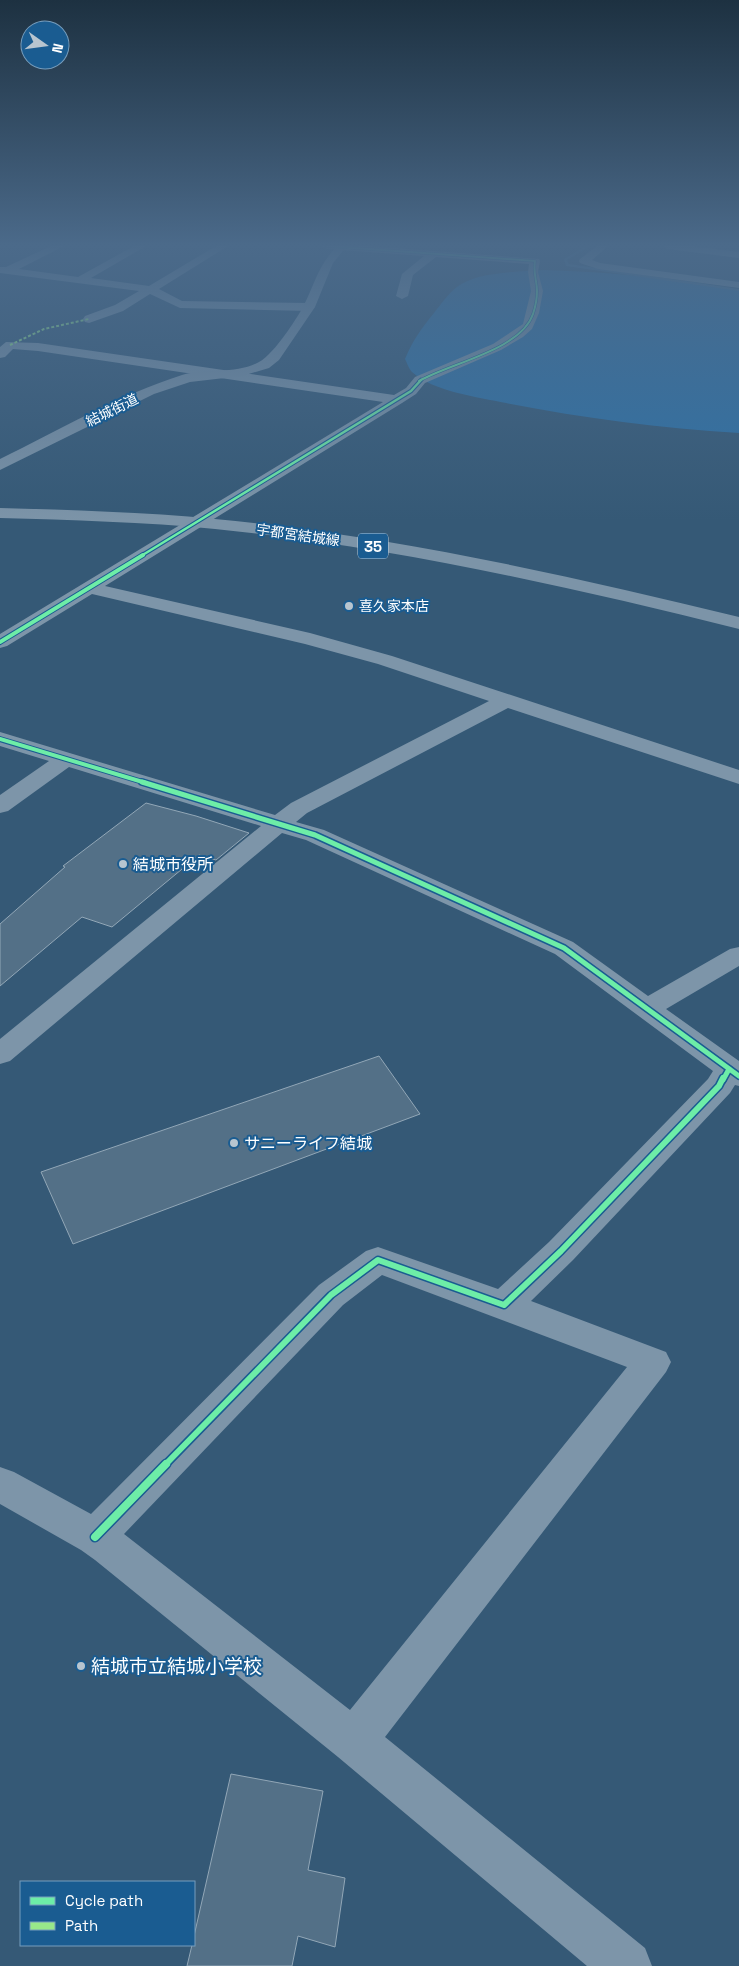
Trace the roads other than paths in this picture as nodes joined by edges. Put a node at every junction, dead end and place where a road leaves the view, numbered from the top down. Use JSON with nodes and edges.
{"nodes":[{"id":1,"x":287,"y":338,"type":"edge"},
{"id":2,"x":513,"y":338,"type":"edge"},
{"id":3,"x":0,"y":354,"type":"edge"},
{"id":4,"x":221,"y":374,"type":"junction"},
{"id":5,"x":397,"y":400,"type":"junction"},
{"id":6,"x":0,"y":465,"type":"edge"},
{"id":7,"x":0,"y":513,"type":"edge"},
{"id":8,"x":198,"y":522,"type":"junction"},
{"id":9,"x":91,"y":588,"type":"junction"},
{"id":10,"x":739,"y":623,"type":"edge"},
{"id":11,"x":0,"y":642,"type":"edge"},
{"id":12,"x":506,"y":700,"type":"junction"},
{"id":13,"x":0,"y":739,"type":"edge"},
{"id":14,"x":66,"y":759,"type":"junction"},
{"id":15,"x":739,"y":777,"type":"edge"},
{"id":16,"x":0,"y":806,"type":"edge"},
{"id":17,"x":277,"y":825,"type":"junction"},
{"id":18,"x":739,"y":955,"type":"edge"},
{"id":19,"x":645,"y":1009,"type":"junction"},
{"id":20,"x":0,"y":1054,"type":"edge"},
{"id":21,"x":734,"y":1072,"type":"edge"},
{"id":22,"x":504,"y":1305,"type":"junction"},
{"id":23,"x":0,"y":1484,"type":"edge"},
{"id":24,"x":95,"y":1537,"type":"junction"},
{"id":25,"x":354,"y":1742,"type":"junction"},
{"id":26,"x":628,"y":1966,"type":"edge"}],
"edges":[{"from":1,"to":4,"type":"main road","name":"結城街道"},
{"from":2,"to":5,"type":"street"},
{"from":3,"to":4,"type":"street"},
{"from":4,"to":5,"type":"street"},
{"from":4,"to":6,"type":"main road","name":"結城街道"},
{"from":5,"to":8,"type":"street"},
{"from":7,"to":8,"type":"main road","name":"宇都宮結城線","number":"35"},
{"from":8,"to":9,"type":"street"},
{"from":8,"to":10,"type":"main road","name":"宇都宮結城線","number":"35"},
{"from":9,"to":11,"type":"street"},
{"from":9,"to":12,"type":"street"},
{"from":12,"to":15,"type":"street"},
{"from":12,"to":17,"type":"street"},
{"from":13,"to":14,"type":"street"},
{"from":14,"to":16,"type":"street"},
{"from":14,"to":17,"type":"street"},
{"from":17,"to":19,"type":"street"},
{"from":17,"to":20,"type":"street"},
{"from":18,"to":19,"type":"street"},
{"from":19,"to":21,"type":"street"},
{"from":21,"to":22,"type":"street"},
{"from":22,"to":24,"type":"street"},
{"from":22,"to":25,"type":"street"},
{"from":23,"to":24,"type":"street"},
{"from":24,"to":25,"type":"street"},
{"from":25,"to":26,"type":"street"}]}
